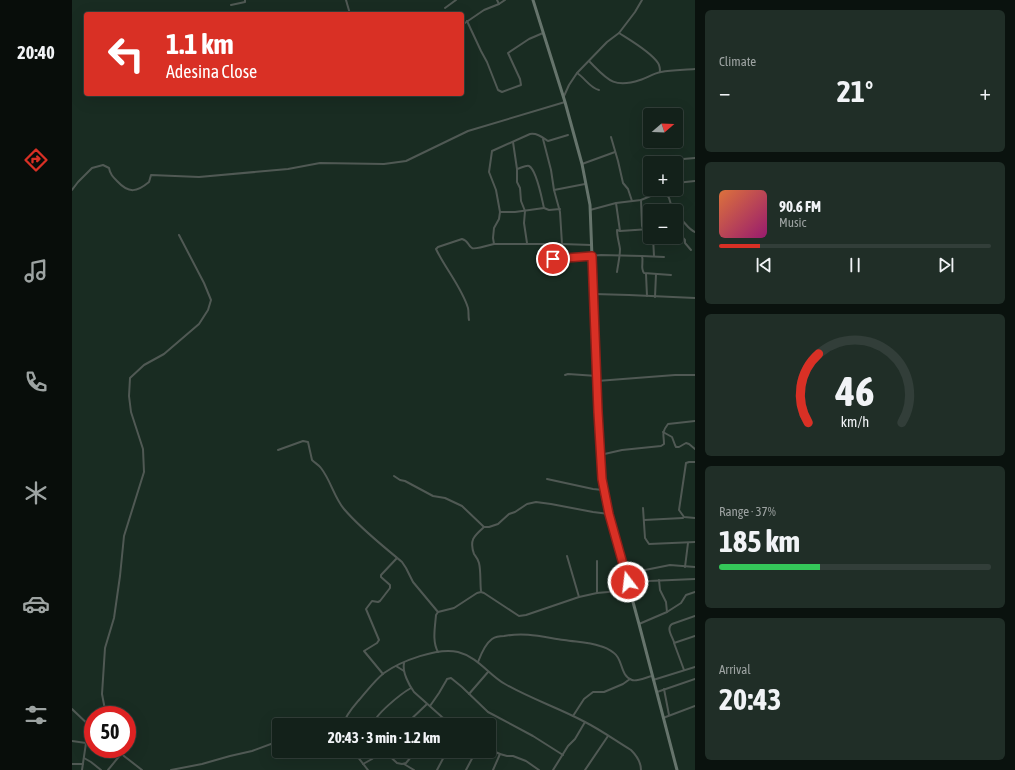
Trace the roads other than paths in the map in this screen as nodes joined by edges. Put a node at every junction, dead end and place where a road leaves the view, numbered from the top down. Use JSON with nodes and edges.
{"nodes":[{"id":1,"x":245,"y":0,"type":"edge"},
{"id":2,"x":346,"y":0,"type":"edge"},
{"id":3,"x":456,"y":0,"type":"edge"},
{"id":4,"x":497,"y":0,"type":"edge"},
{"id":5,"x":505,"y":0,"type":"edge"},
{"id":6,"x":533,"y":0,"type":"edge"},
{"id":7,"x":642,"y":0,"type":"edge"},
{"id":8,"x":499,"y":4,"type":"junction"},
{"id":9,"x":231,"y":5,"type":"dead end"},
{"id":10,"x":445,"y":8,"type":"dead end"},
{"id":11,"x":349,"y":12,"type":"edge"},
{"id":12,"x":467,"y":21,"type":"junction"},
{"id":13,"x":464,"y":23,"type":"edge"},
{"id":14,"x":543,"y":33,"type":"junction"},
{"id":15,"x":620,"y":33,"type":"junction"},
{"id":16,"x":589,"y":61,"type":"junction"},
{"id":17,"x":695,"y":69,"type":"edge"},
{"id":18,"x":660,"y":72,"type":"junction"},
{"id":19,"x":577,"y":73,"type":"junction"},
{"id":20,"x":599,"y":90,"type":"dead end"},
{"id":21,"x":563,"y":97,"type":"junction"},
{"id":22,"x":564,"y":102,"type":"junction"},
{"id":23,"x":568,"y":135,"type":"dead end"},
{"id":24,"x":611,"y":137,"type":"dead end"},
{"id":25,"x":543,"y":138,"type":"junction"},
{"id":26,"x":513,"y":142,"type":"junction"},
{"id":27,"x":615,"y":152,"type":"junction"},
{"id":28,"x":695,"y":158,"type":"edge"},
{"id":29,"x":683,"y":159,"type":"edge"},
{"id":30,"x":582,"y":164,"type":"junction"},
{"id":31,"x":517,"y":169,"type":"junction"},
{"id":32,"x":695,"y":181,"type":"edge"},
{"id":33,"x":683,"y":182,"type":"edge"},
{"id":34,"x":586,"y":183,"type":"junction"},
{"id":35,"x":72,"y":190,"type":"edge"},
{"id":36,"x":554,"y":190,"type":"junction"},
{"id":37,"x":650,"y":196,"type":"edge"},
{"id":38,"x":642,"y":200,"type":"junction"},
{"id":39,"x":632,"y":201,"type":"junction"},
{"id":40,"x":616,"y":203,"type":"junction"},
{"id":41,"x":544,"y":208,"type":"junction"},
{"id":42,"x":560,"y":209,"type":"junction"},
{"id":43,"x":590,"y":210,"type":"junction"},
{"id":44,"x":525,"y":211,"type":"junction"},
{"id":45,"x":500,"y":212,"type":"junction"},
{"id":46,"x":683,"y":220,"type":"edge"},
{"id":47,"x":643,"y":229,"type":"edge"},
{"id":48,"x":643,"y":230,"type":"edge"},
{"id":49,"x":620,"y":231,"type":"junction"},
{"id":50,"x":695,"y":232,"type":"edge"},
{"id":51,"x":179,"y":236,"type":"dead end"},
{"id":52,"x":683,"y":238,"type":"edge"},
{"id":53,"x":494,"y":244,"type":"junction"},
{"id":54,"x":527,"y":244,"type":"junction"},
{"id":55,"x":562,"y":244,"type":"junction"},
{"id":56,"x":653,"y":244,"type":"edge"},
{"id":57,"x":591,"y":246,"type":"junction"},
{"id":58,"x":691,"y":250,"type":"dead end"},
{"id":59,"x":620,"y":255,"type":"junction"},
{"id":60,"x":592,"y":256,"type":"junction"},
{"id":61,"x":642,"y":256,"type":"junction"},
{"id":62,"x":654,"y":256,"type":"junction"},
{"id":63,"x":664,"y":257,"type":"dead end"},
{"id":64,"x":553,"y":259,"type":"dead end"},
{"id":65,"x":617,"y":272,"type":"dead end"},
{"id":66,"x":646,"y":274,"type":"junction"},
{"id":67,"x":656,"y":274,"type":"junction"},
{"id":68,"x":671,"y":275,"type":"dead end"},
{"id":69,"x":594,"y":294,"type":"junction"},
{"id":70,"x":647,"y":296,"type":"junction"},
{"id":71,"x":655,"y":297,"type":"junction"},
{"id":72,"x":695,"y":298,"type":"edge"},
{"id":73,"x":469,"y":320,"type":"dead end"},
{"id":74,"x":565,"y":375,"type":"dead end"},
{"id":75,"x":695,"y":375,"type":"edge"},
{"id":76,"x":597,"y":376,"type":"junction"},
{"id":77,"x":597,"y":381,"type":"junction"},
{"id":78,"x":695,"y":421,"type":"edge"},
{"id":79,"x":664,"y":432,"type":"junction"},
{"id":80,"x":689,"y":444,"type":"junction"},
{"id":81,"x":695,"y":444,"type":"edge"},
{"id":82,"x":695,"y":449,"type":"edge"},
{"id":83,"x":278,"y":450,"type":"dead end"},
{"id":84,"x":600,"y":455,"type":"junction"},
{"id":85,"x":695,"y":462,"type":"edge"},
{"id":86,"x":394,"y":476,"type":"dead end"},
{"id":87,"x":547,"y":478,"type":"dead end"},
{"id":88,"x":604,"y":490,"type":"junction"},
{"id":89,"x":643,"y":508,"type":"dead end"},
{"id":90,"x":679,"y":510,"type":"junction"},
{"id":91,"x":609,"y":514,"type":"junction"},
{"id":92,"x":678,"y":518,"type":"junction"},
{"id":93,"x":684,"y":518,"type":"junction"},
{"id":94,"x":695,"y":518,"type":"edge"},
{"id":95,"x":644,"y":520,"type":"junction"},
{"id":96,"x":484,"y":527,"type":"junction"},
{"id":97,"x":695,"y":542,"type":"edge"},
{"id":98,"x":688,"y":543,"type":"junction"},
{"id":99,"x":567,"y":556,"type":"dead end"},
{"id":100,"x":397,"y":558,"type":"junction"},
{"id":101,"x":597,"y":561,"type":"dead end"},
{"id":102,"x":685,"y":567,"type":"junction"},
{"id":103,"x":695,"y":567,"type":"edge"},
{"id":104,"x":626,"y":574,"type":"junction"},
{"id":105,"x":695,"y":579,"type":"edge"},
{"id":106,"x":649,"y":580,"type":"dead end"},
{"id":107,"x":659,"y":580,"type":"junction"},
{"id":108,"x":630,"y":590,"type":"junction"},
{"id":109,"x":481,"y":592,"type":"junction"},
{"id":110,"x":695,"y":592,"type":"edge"},
{"id":111,"x":598,"y":593,"type":"junction"},
{"id":112,"x":579,"y":597,"type":"junction"},
{"id":113,"x":438,"y":612,"type":"junction"},
{"id":114,"x":667,"y":612,"type":"junction"},
{"id":115,"x":695,"y":616,"type":"edge"},
{"id":116,"x":639,"y":624,"type":"junction"},
{"id":117,"x":695,"y":636,"type":"edge"},
{"id":118,"x":674,"y":642,"type":"junction"},
{"id":119,"x":438,"y":652,"type":"junction"},
{"id":120,"x":478,"y":662,"type":"junction"},
{"id":121,"x":404,"y":663,"type":"junction"},
{"id":122,"x":396,"y":666,"type":"junction"},
{"id":123,"x":695,"y":667,"type":"edge"},
{"id":124,"x":684,"y":670,"type":"junction"},
{"id":125,"x":404,"y":671,"type":"junction"},
{"id":126,"x":488,"y":672,"type":"junction"},
{"id":127,"x":383,"y":674,"type":"junction"},
{"id":128,"x":652,"y":676,"type":"junction"},
{"id":129,"x":630,"y":679,"type":"junction"},
{"id":130,"x":653,"y":680,"type":"junction"},
{"id":131,"x":695,"y":680,"type":"edge"},
{"id":132,"x":411,"y":688,"type":"junction"},
{"id":133,"x":664,"y":689,"type":"junction"},
{"id":134,"x":657,"y":692,"type":"junction"},
{"id":135,"x":469,"y":694,"type":"junction"},
{"id":136,"x":427,"y":704,"type":"junction"},
{"id":137,"x":104,"y":706,"type":"edge"},
{"id":138,"x":430,"y":706,"type":"junction"},
{"id":139,"x":695,"y":706,"type":"edge"},
{"id":140,"x":72,"y":709,"type":"edge"},
{"id":141,"x":669,"y":715,"type":"junction"},
{"id":142,"x":573,"y":716,"type":"junction"},
{"id":143,"x":346,"y":718,"type":"edge"},
{"id":144,"x":377,"y":718,"type":"edge"},
{"id":145,"x":412,"y":718,"type":"edge"},
{"id":146,"x":444,"y":718,"type":"edge"},
{"id":147,"x":664,"y":718,"type":"junction"},
{"id":148,"x":84,"y":720,"type":"edge"},
{"id":149,"x":585,"y":722,"type":"junction"},
{"id":150,"x":608,"y":736,"type":"junction"},
{"id":151,"x":72,"y":741,"type":"edge"},
{"id":152,"x":84,"y":743,"type":"edge"},
{"id":153,"x":272,"y":744,"type":"edge"},
{"id":154,"x":496,"y":752,"type":"edge"},
{"id":155,"x":500,"y":754,"type":"junction"},
{"id":156,"x":563,"y":755,"type":"junction"},
{"id":157,"x":84,"y":758,"type":"joint"},
{"id":158,"x":118,"y":758,"type":"edge"},
{"id":159,"x":127,"y":758,"type":"edge"},
{"id":160,"x":358,"y":758,"type":"edge"},
{"id":161,"x":373,"y":758,"type":"edge"},
{"id":162,"x":392,"y":758,"type":"edge"},
{"id":163,"x":410,"y":758,"type":"edge"},
{"id":164,"x":443,"y":758,"type":"edge"},
{"id":165,"x":472,"y":758,"type":"edge"},
{"id":166,"x":72,"y":764,"type":"edge"},
{"id":167,"x":83,"y":764,"type":"junction"},
{"id":168,"x":363,"y":764,"type":"junction"},
{"id":169,"x":404,"y":764,"type":"junction"},
{"id":170,"x":82,"y":770,"type":"edge"},
{"id":171,"x":102,"y":770,"type":"edge"},
{"id":172,"x":108,"y":770,"type":"edge"},
{"id":173,"x":142,"y":770,"type":"edge"},
{"id":174,"x":171,"y":770,"type":"edge"},
{"id":175,"x":368,"y":770,"type":"edge"},
{"id":176,"x":414,"y":770,"type":"edge"},
{"id":177,"x":437,"y":770,"type":"edge"},
{"id":178,"x":466,"y":770,"type":"edge"},
{"id":179,"x":493,"y":770,"type":"edge"},
{"id":180,"x":539,"y":770,"type":"edge"},
{"id":181,"x":553,"y":770,"type":"edge"},
{"id":182,"x":585,"y":770,"type":"edge"},
{"id":183,"x":641,"y":770,"type":"edge"},
{"id":184,"x":677,"y":770,"type":"edge"}],
"edges":[{"from":1,"to":9,"type":"street"},
{"from":2,"to":11,"type":"street"},
{"from":3,"to":10,"type":"street"},
{"from":4,"to":8,"type":"street"},
{"from":5,"to":8,"type":"street"},
{"from":6,"to":14,"type":"main road"},
{"from":7,"to":15,"type":"street"},
{"from":8,"to":12,"type":"street"},
{"from":12,"to":13,"type":"street"},
{"from":12,"to":14,"type":"street"},
{"from":14,"to":21,"type":"main road"},
{"from":15,"to":16,"type":"street"},
{"from":15,"to":18,"type":"street"},
{"from":16,"to":18,"type":"street"},
{"from":16,"to":19,"type":"street"},
{"from":17,"to":18,"type":"street"},
{"from":19,"to":20,"type":"street"},
{"from":19,"to":21,"type":"street"},
{"from":21,"to":22,"type":"main road"},
{"from":22,"to":30,"type":"main road"},
{"from":22,"to":35,"type":"street"},
{"from":23,"to":25,"type":"street"},
{"from":24,"to":27,"type":"street"},
{"from":25,"to":26,"type":"street"},
{"from":25,"to":36,"type":"street"},
{"from":26,"to":31,"type":"street"},
{"from":26,"to":45,"type":"street"},
{"from":27,"to":30,"type":"street"},
{"from":27,"to":39,"type":"street"},
{"from":28,"to":29,"type":"street"},
{"from":30,"to":34,"type":"main road"},
{"from":31,"to":41,"type":"street"},
{"from":31,"to":44,"type":"street"},
{"from":32,"to":33,"type":"street"},
{"from":34,"to":36,"type":"street"},
{"from":34,"to":43,"type":"main road"},
{"from":36,"to":42,"type":"street"},
{"from":37,"to":38,"type":"street"},
{"from":38,"to":39,"type":"street"},
{"from":38,"to":47,"type":"street"},
{"from":39,"to":40,"type":"street"},
{"from":40,"to":43,"type":"street"},
{"from":40,"to":49,"type":"street"},
{"from":41,"to":42,"type":"street"},
{"from":41,"to":44,"type":"street"},
{"from":42,"to":55,"type":"street"},
{"from":43,"to":57,"type":"main road"},
{"from":44,"to":45,"type":"street"},
{"from":44,"to":54,"type":"street"},
{"from":45,"to":53,"type":"street"},
{"from":46,"to":50,"type":"street"},
{"from":48,"to":49,"type":"street"},
{"from":49,"to":59,"type":"street"},
{"from":51,"to":137,"type":"street"},
{"from":52,"to":58,"type":"street"},
{"from":53,"to":54,"type":"street"},
{"from":53,"to":73,"type":"street"},
{"from":54,"to":55,"type":"street"},
{"from":55,"to":57,"type":"street"},
{"from":56,"to":62,"type":"street"},
{"from":57,"to":60,"type":"main road"},
{"from":59,"to":60,"type":"street"},
{"from":59,"to":61,"type":"street"},
{"from":59,"to":65,"type":"street"},
{"from":60,"to":64,"type":"street"},
{"from":60,"to":69,"type":"main road"},
{"from":61,"to":62,"type":"street"},
{"from":61,"to":66,"type":"street"},
{"from":62,"to":63,"type":"street"},
{"from":66,"to":67,"type":"street"},
{"from":66,"to":70,"type":"street"},
{"from":67,"to":68,"type":"street"},
{"from":67,"to":71,"type":"street"},
{"from":69,"to":70,"type":"street"},
{"from":69,"to":76,"type":"main road"},
{"from":70,"to":71,"type":"street"},
{"from":71,"to":72,"type":"street"},
{"from":74,"to":76,"type":"street"},
{"from":75,"to":77,"type":"street"},
{"from":76,"to":77,"type":"main road"},
{"from":77,"to":84,"type":"main road"},
{"from":78,"to":79,"type":"street"},
{"from":79,"to":80,"type":"street"},
{"from":79,"to":84,"type":"street"},
{"from":80,"to":81,"type":"street"},
{"from":80,"to":82,"type":"street"},
{"from":83,"to":100,"type":"street"},
{"from":84,"to":88,"type":"main road"},
{"from":85,"to":90,"type":"street"},
{"from":86,"to":96,"type":"street"},
{"from":87,"to":88,"type":"street"},
{"from":88,"to":91,"type":"main road"},
{"from":89,"to":95,"type":"street"},
{"from":90,"to":92,"type":"street"},
{"from":90,"to":93,"type":"street"},
{"from":91,"to":96,"type":"street"},
{"from":91,"to":104,"type":"main road"},
{"from":92,"to":93,"type":"street"},
{"from":92,"to":95,"type":"street"},
{"from":93,"to":94,"type":"street"},
{"from":95,"to":98,"type":"street"},
{"from":96,"to":109,"type":"street"},
{"from":97,"to":98,"type":"street"},
{"from":98,"to":102,"type":"street"},
{"from":99,"to":112,"type":"street"},
{"from":100,"to":113,"type":"street"},
{"from":100,"to":127,"type":"street"},
{"from":101,"to":111,"type":"street"},
{"from":102,"to":103,"type":"street"},
{"from":102,"to":104,"type":"street"},
{"from":104,"to":108,"type":"main road"},
{"from":105,"to":107,"type":"street"},
{"from":106,"to":107,"type":"street"},
{"from":107,"to":114,"type":"street"},
{"from":108,"to":111,"type":"street"},
{"from":108,"to":116,"type":"main road"},
{"from":109,"to":112,"type":"street"},
{"from":109,"to":113,"type":"street"},
{"from":110,"to":114,"type":"street"},
{"from":111,"to":112,"type":"street"},
{"from":113,"to":119,"type":"street"},
{"from":114,"to":116,"type":"street"},
{"from":115,"to":118,"type":"street"},
{"from":116,"to":128,"type":"main road"},
{"from":117,"to":118,"type":"street"},
{"from":118,"to":124,"type":"street"},
{"from":119,"to":120,"type":"street"},
{"from":119,"to":121,"type":"street"},
{"from":120,"to":126,"type":"street"},
{"from":120,"to":129,"type":"street"},
{"from":121,"to":122,"type":"street"},
{"from":121,"to":125,"type":"street"},
{"from":122,"to":125,"type":"street"},
{"from":122,"to":127,"type":"street"},
{"from":123,"to":124,"type":"street"},
{"from":124,"to":130,"type":"street"},
{"from":125,"to":132,"type":"street"},
{"from":126,"to":135,"type":"street"},
{"from":126,"to":142,"type":"street"},
{"from":127,"to":143,"type":"street"},
{"from":128,"to":129,"type":"street"},
{"from":128,"to":130,"type":"main road"},
{"from":129,"to":142,"type":"street"},
{"from":130,"to":134,"type":"main road"},
{"from":131,"to":133,"type":"street"},
{"from":132,"to":136,"type":"street"},
{"from":132,"to":144,"type":"street"},
{"from":133,"to":134,"type":"street"},
{"from":133,"to":141,"type":"street"},
{"from":134,"to":147,"type":"main road"},
{"from":135,"to":138,"type":"street"},
{"from":135,"to":156,"type":"street"},
{"from":136,"to":138,"type":"street"},
{"from":136,"to":145,"type":"street"},
{"from":138,"to":146,"type":"street"},
{"from":139,"to":141,"type":"street"},
{"from":140,"to":148,"type":"street"},
{"from":141,"to":147,"type":"street"},
{"from":142,"to":149,"type":"street"},
{"from":147,"to":184,"type":"main road"},
{"from":149,"to":150,"type":"street"},
{"from":149,"to":156,"type":"street"},
{"from":150,"to":182,"type":"street"},
{"from":150,"to":183,"type":"street"},
{"from":151,"to":152,"type":"street"},
{"from":153,"to":174,"type":"street"},
{"from":154,"to":155,"type":"street"},
{"from":155,"to":179,"type":"street"},
{"from":155,"to":180,"type":"street"},
{"from":156,"to":181,"type":"street"},
{"from":157,"to":167,"type":"street"},
{"from":157,"to":171,"type":"street"},
{"from":158,"to":172,"type":"street"},
{"from":159,"to":173,"type":"street"},
{"from":160,"to":168,"type":"street"},
{"from":161,"to":168,"type":"street"},
{"from":162,"to":169,"type":"street"},
{"from":163,"to":169,"type":"street"},
{"from":164,"to":177,"type":"street"},
{"from":165,"to":178,"type":"street"},
{"from":166,"to":167,"type":"street"},
{"from":167,"to":170,"type":"street"},
{"from":168,"to":175,"type":"street"},
{"from":169,"to":176,"type":"street"}]}
